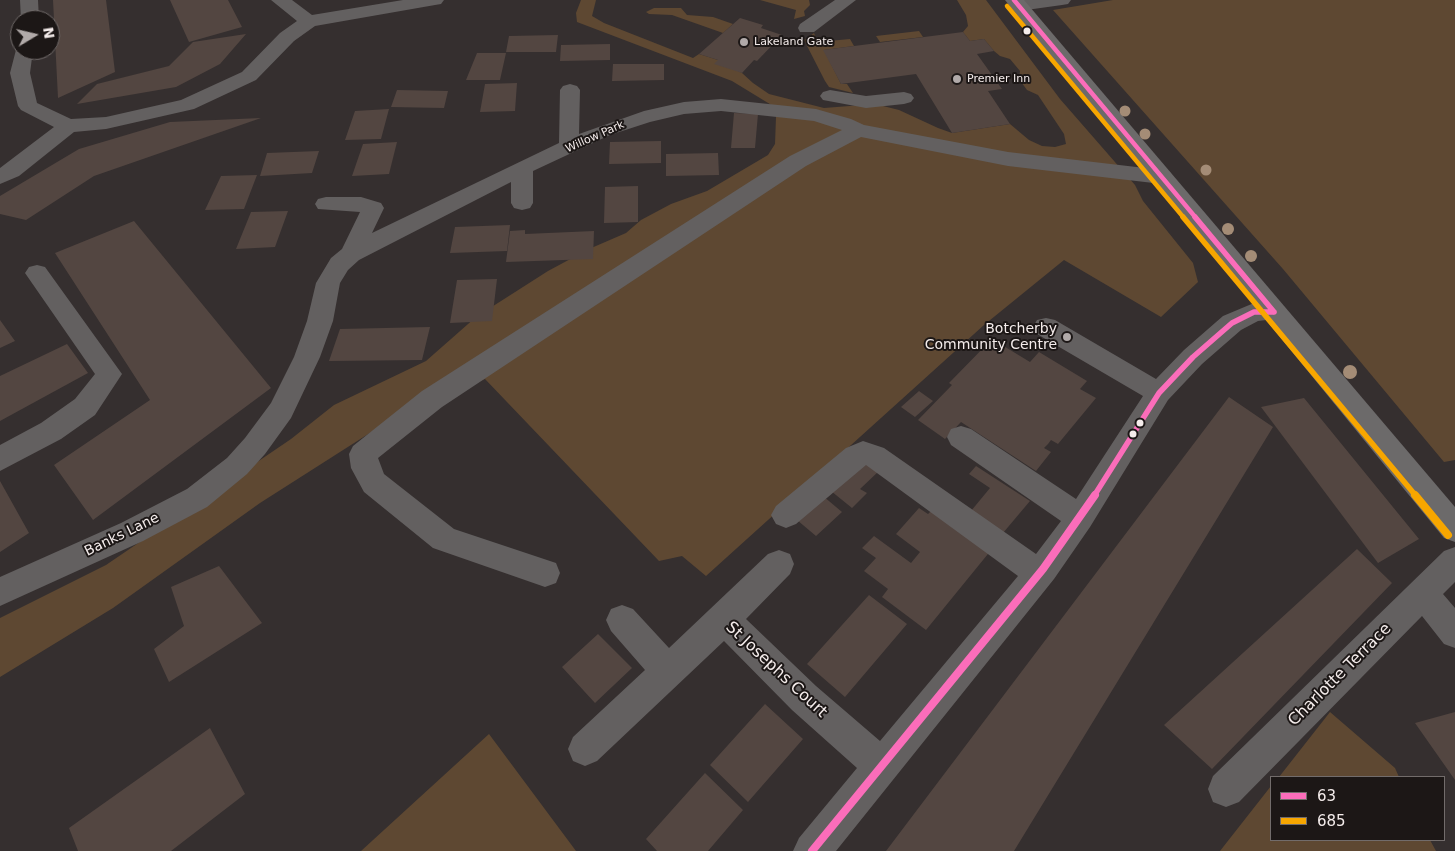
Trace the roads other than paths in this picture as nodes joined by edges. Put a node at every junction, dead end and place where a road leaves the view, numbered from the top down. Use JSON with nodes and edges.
{"nodes":[{"id":1,"x":280,"y":0,"type":"edge"},
{"id":2,"x":435,"y":0,"type":"edge"},
{"id":3,"x":847,"y":0,"type":"edge"},
{"id":4,"x":1062,"y":0,"type":"edge"},
{"id":5,"x":1017,"y":3,"type":"edge"},
{"id":6,"x":308,"y":21,"type":"junction"},
{"id":7,"x":807,"y":28,"type":"dead end"},
{"id":8,"x":22,"y":60,"type":"edge"},
{"id":9,"x":20,"y":73,"type":"junction"},
{"id":10,"x":0,"y":76,"type":"edge"},
{"id":11,"x":570,"y":90,"type":"dead end"},
{"id":12,"x":830,"y":96,"type":"dead end"},
{"id":13,"x":904,"y":98,"type":"dead end"},
{"id":14,"x":68,"y":126,"type":"junction"},
{"id":15,"x":858,"y":130,"type":"junction"},
{"id":16,"x":572,"y":147,"type":"junction"},
{"id":17,"x":522,"y":168,"type":"junction"},
{"id":18,"x":0,"y":177,"type":"edge"},
{"id":19,"x":1162,"y":177,"type":"junction"},
{"id":20,"x":326,"y":204,"type":"dead end"},
{"id":21,"x":522,"y":204,"type":"dead end"},
{"id":22,"x":351,"y":254,"type":"junction"},
{"id":23,"x":37,"y":273,"type":"dead end"},
{"id":24,"x":1274,"y":312,"type":"junction"},
{"id":25,"x":1046,"y":326,"type":"dead end"},
{"id":26,"x":1159,"y":392,"type":"junction"},
{"id":27,"x":960,"y":437,"type":"dead end"},
{"id":28,"x":0,"y":459,"type":"edge"},
{"id":29,"x":237,"y":466,"type":"joint"},
{"id":30,"x":786,"y":515,"type":"dead end"},
{"id":31,"x":1080,"y":518,"type":"junction"},
{"id":32,"x":1455,"y":529,"type":"edge"},
{"id":33,"x":1455,"y":561,"type":"edge"},
{"id":34,"x":779,"y":564,"type":"dead end"},
{"id":35,"x":546,"y":573,"type":"dead end"},
{"id":36,"x":1040,"y":573,"type":"junction"},
{"id":37,"x":0,"y":592,"type":"edge"},
{"id":38,"x":1423,"y":593,"type":"junction"},
{"id":39,"x":724,"y":619,"type":"junction"},
{"id":40,"x":622,"y":620,"type":"dead end"},
{"id":41,"x":1455,"y":633,"type":"edge"},
{"id":42,"x":668,"y":671,"type":"junction"},
{"id":43,"x":585,"y":749,"type":"dead end"},
{"id":44,"x":881,"y":766,"type":"junction"},
{"id":45,"x":1226,"y":789,"type":"dead end"},
{"id":46,"x":812,"y":851,"type":"edge"}],
"edges":[{"from":1,"to":6,"type":"street"},
{"from":2,"to":6,"type":"street"},
{"from":3,"to":7,"type":"street"},
{"from":4,"to":5,"type":"street"},
{"from":5,"to":19,"type":"main road"},
{"from":6,"to":14,"type":"street"},
{"from":8,"to":9,"type":"street"},
{"from":9,"to":10,"type":"street"},
{"from":9,"to":14,"type":"street"},
{"from":11,"to":16,"type":"street"},
{"from":12,"to":13,"type":"street"},
{"from":14,"to":18,"type":"street"},
{"from":15,"to":16,"type":"street","name":"Willow Park"},
{"from":15,"to":19,"type":"street","name":"Willow Park"},
{"from":15,"to":35,"type":"street"},
{"from":16,"to":17,"type":"street","name":"Willow Park"},
{"from":17,"to":21,"type":"street"},
{"from":17,"to":22,"type":"street","name":"Willow Park"},
{"from":19,"to":24,"type":"main road"},
{"from":20,"to":22,"type":"street","name":"Willow Park"},
{"from":22,"to":29,"type":"street","name":"Willow Park"},
{"from":23,"to":28,"type":"street"},
{"from":24,"to":26,"type":"street"},
{"from":24,"to":32,"type":"main road"},
{"from":25,"to":26,"type":"street"},
{"from":26,"to":31,"type":"street"},
{"from":27,"to":31,"type":"street"},
{"from":29,"to":37,"type":"street","name":"Banks Lane"},
{"from":30,"to":36,"type":"street"},
{"from":31,"to":36,"type":"street"},
{"from":33,"to":38,"type":"street","name":"Charlotte Terrace"},
{"from":34,"to":39,"type":"street"},
{"from":36,"to":44,"type":"street"},
{"from":38,"to":41,"type":"street"},
{"from":38,"to":45,"type":"street","name":"Charlotte Terrace"},
{"from":39,"to":42,"type":"street","name":"St Josephs Court"},
{"from":39,"to":44,"type":"street","name":"St Josephs Court"},
{"from":40,"to":42,"type":"street"},
{"from":42,"to":43,"type":"street","name":"St Josephs Court"},
{"from":44,"to":46,"type":"street"}]}
